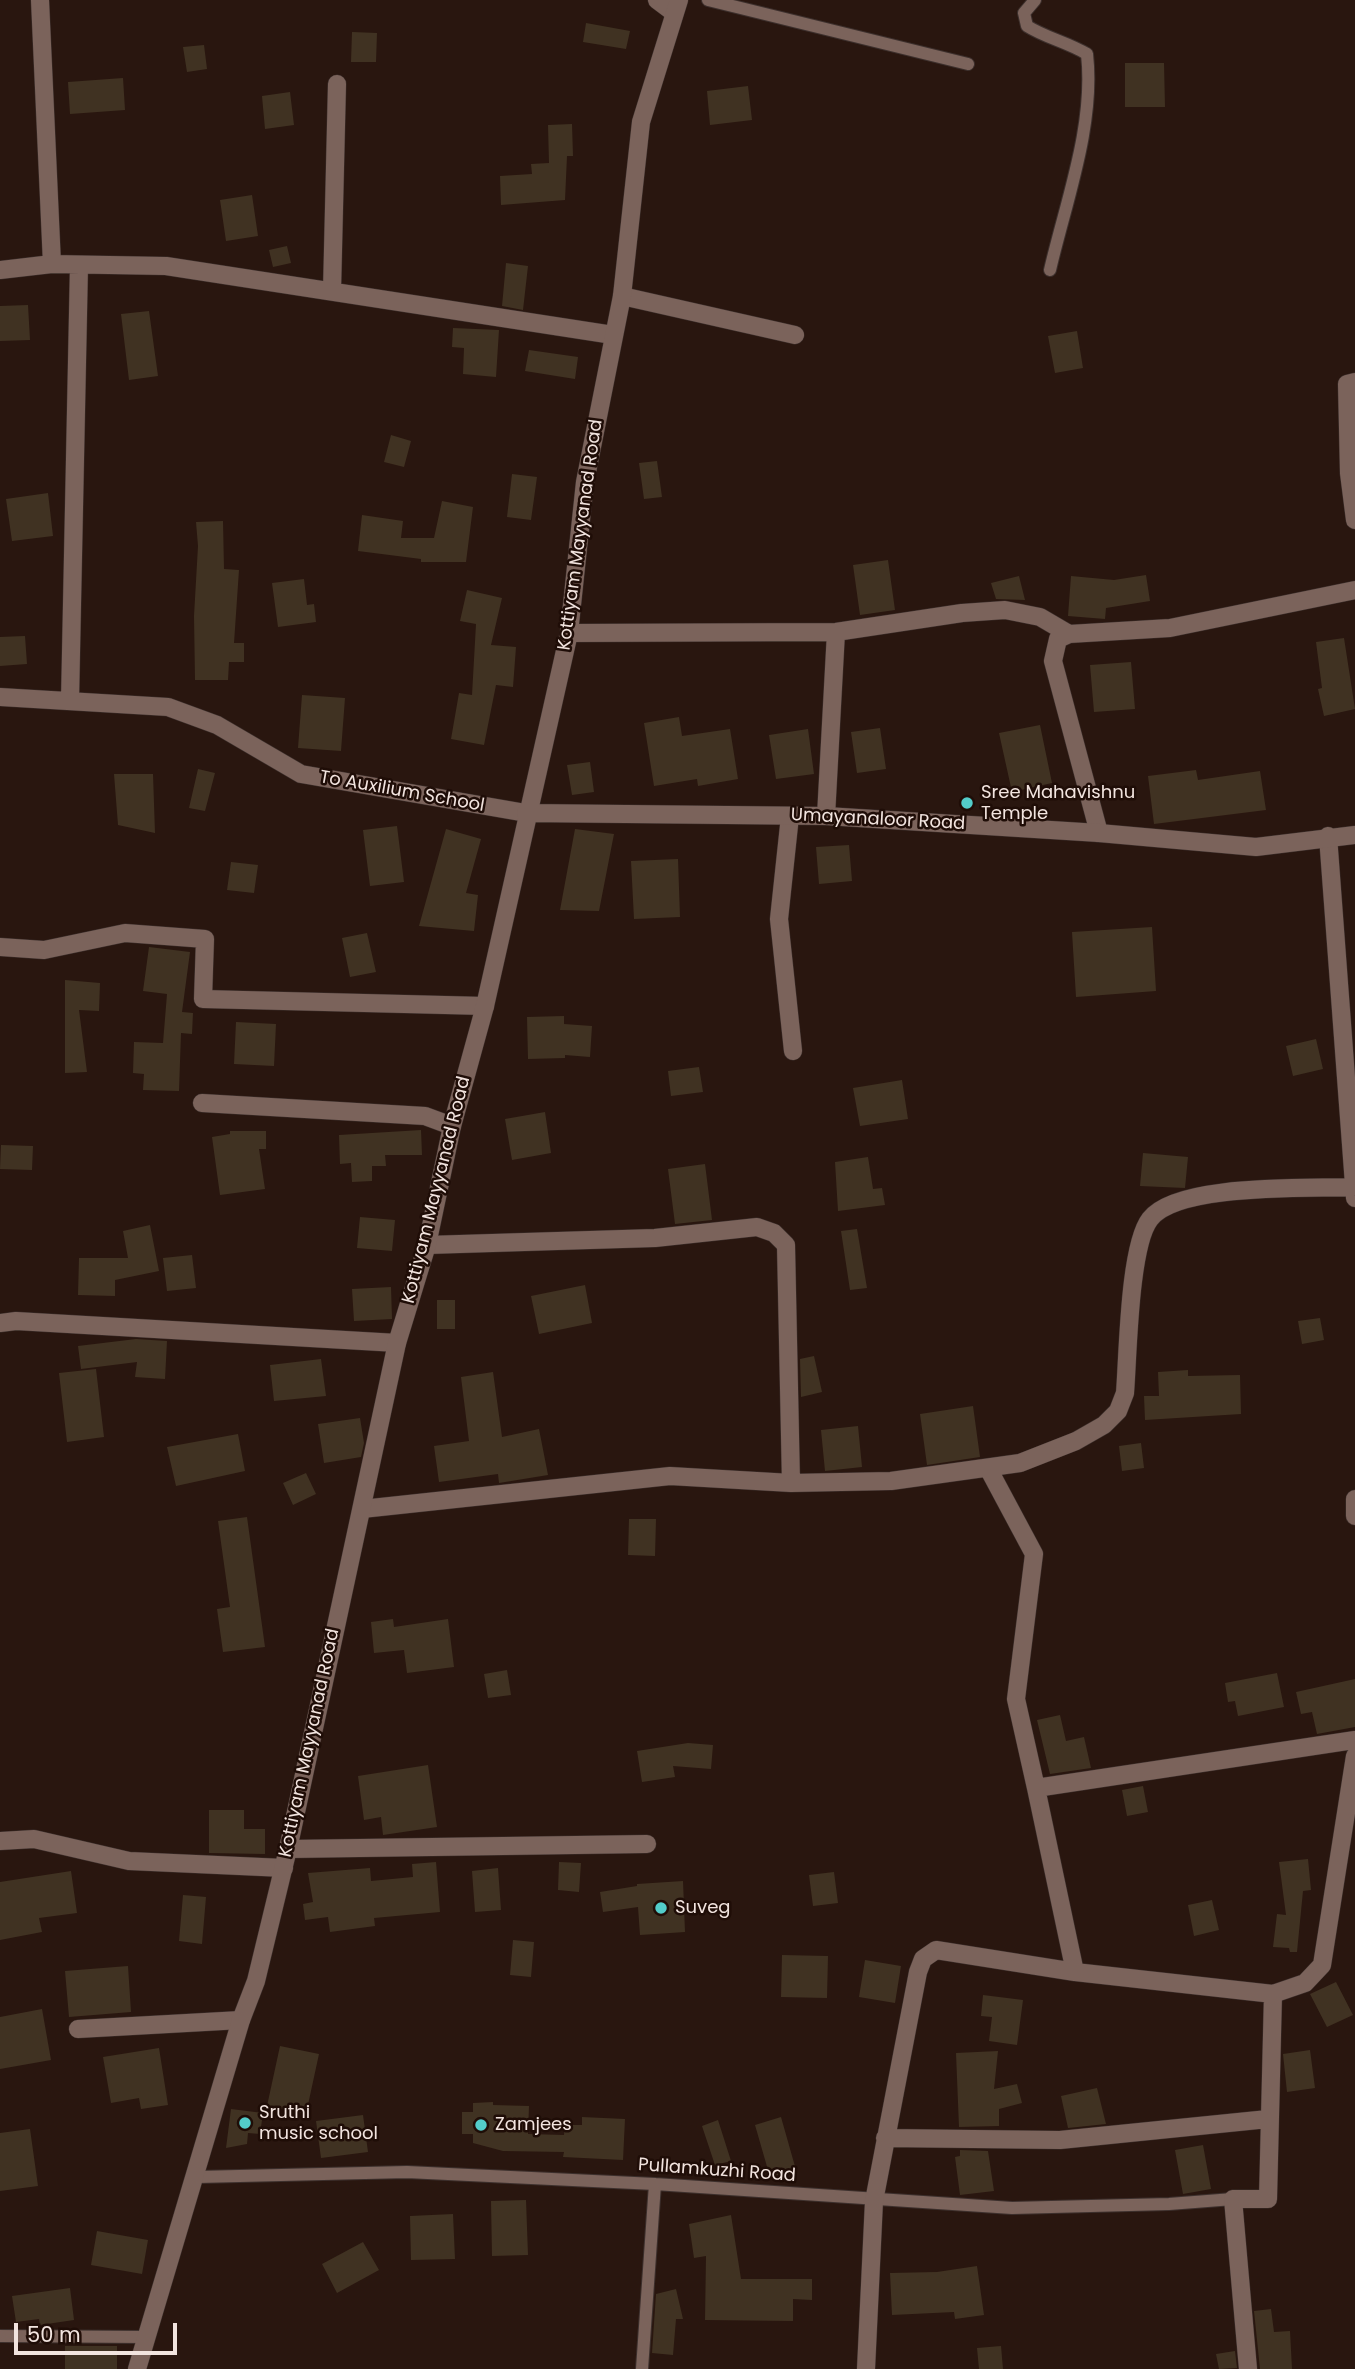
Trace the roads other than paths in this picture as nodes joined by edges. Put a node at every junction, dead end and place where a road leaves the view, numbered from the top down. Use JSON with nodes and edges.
{"nodes":[{"id":1,"x":40,"y":0,"type":"edge"},
{"id":2,"x":657,"y":0,"type":"edge"},
{"id":3,"x":708,"y":0,"type":"edge"},
{"id":4,"x":1035,"y":0,"type":"edge"},
{"id":5,"x":676,"y":6,"type":"edge"},
{"id":6,"x":968,"y":64,"type":"dead end"},
{"id":7,"x":337,"y":84,"type":"dead end"},
{"id":8,"x":52,"y":264,"type":"junction"},
{"id":9,"x":79,"y":265,"type":"junction"},
{"id":10,"x":0,"y":270,"type":"edge"},
{"id":11,"x":1050,"y":270,"type":"dead end"},
{"id":12,"x":332,"y":291,"type":"junction"},
{"id":13,"x":622,"y":296,"type":"junction"},
{"id":14,"x":614,"y":335,"type":"junction"},
{"id":15,"x":795,"y":335,"type":"dead end"},
{"id":16,"x":1355,"y":382,"type":"edge"},
{"id":17,"x":1355,"y":520,"type":"edge"},
{"id":18,"x":1355,"y":590,"type":"edge"},
{"id":19,"x":836,"y":632,"type":"junction"},
{"id":20,"x":569,"y":633,"type":"junction"},
{"id":21,"x":1069,"y":634,"type":"junction"},
{"id":22,"x":0,"y":697,"type":"edge"},
{"id":23,"x":70,"y":701,"type":"junction"},
{"id":24,"x":526,"y":813,"type":"junction"},
{"id":25,"x":790,"y":816,"type":"junction"},
{"id":26,"x":827,"y":816,"type":"junction"},
{"id":27,"x":1099,"y":833,"type":"junction"},
{"id":28,"x":1355,"y":835,"type":"edge"},
{"id":29,"x":1328,"y":836,"type":"junction"},
{"id":30,"x":0,"y":947,"type":"edge"},
{"id":31,"x":485,"y":1006,"type":"junction"},
{"id":32,"x":793,"y":1051,"type":"dead end"},
{"id":33,"x":202,"y":1102,"type":"dead end"},
{"id":34,"x":452,"y":1126,"type":"junction"},
{"id":35,"x":1354,"y":1193,"type":"edge"},
{"id":36,"x":427,"y":1245,"type":"junction"},
{"id":37,"x":0,"y":1323,"type":"edge"},
{"id":38,"x":397,"y":1343,"type":"junction"},
{"id":39,"x":988,"y":1468,"type":"junction"},
{"id":40,"x":791,"y":1483,"type":"junction"},
{"id":41,"x":1355,"y":1499,"type":"edge"},
{"id":42,"x":362,"y":1508,"type":"junction"},
{"id":43,"x":1355,"y":1516,"type":"edge"},
{"id":44,"x":1355,"y":1740,"type":"edge"},
{"id":45,"x":1355,"y":1756,"type":"edge"},
{"id":46,"x":1036,"y":1788,"type":"junction"},
{"id":47,"x":0,"y":1841,"type":"edge"},
{"id":48,"x":647,"y":1844,"type":"dead end"},
{"id":49,"x":288,"y":1849,"type":"junction"},
{"id":50,"x":284,"y":1868,"type":"junction"},
{"id":51,"x":1075,"y":1972,"type":"junction"},
{"id":52,"x":1273,"y":1994,"type":"junction"},
{"id":53,"x":242,"y":2020,"type":"junction"},
{"id":54,"x":78,"y":2029,"type":"dead end"},
{"id":55,"x":1268,"y":2119,"type":"junction"},
{"id":56,"x":886,"y":2138,"type":"junction"},
{"id":57,"x":197,"y":2177,"type":"junction"},
{"id":58,"x":655,"y":2184,"type":"junction"},
{"id":59,"x":1233,"y":2199,"type":"junction"},
{"id":60,"x":874,"y":2201,"type":"junction"},
{"id":61,"x":0,"y":2336,"type":"edge"},
{"id":62,"x":146,"y":2337,"type":"junction"},
{"id":63,"x":137,"y":2369,"type":"edge"},
{"id":64,"x":642,"y":2369,"type":"edge"},
{"id":65,"x":866,"y":2369,"type":"edge"},
{"id":66,"x":1248,"y":2369,"type":"edge"}],
"edges":[{"from":1,"to":8,"type":"street"},
{"from":2,"to":5,"type":"street"},
{"from":3,"to":6,"type":"lane"},
{"from":4,"to":11,"type":"lane"},
{"from":5,"to":13,"type":"street","name":"Kottiyam Mayyanad Road"},
{"from":7,"to":12,"type":"street"},
{"from":8,"to":9,"type":"street"},
{"from":8,"to":10,"type":"street"},
{"from":9,"to":12,"type":"street"},
{"from":9,"to":23,"type":"street"},
{"from":12,"to":14,"type":"street"},
{"from":13,"to":14,"type":"street","name":"Kottiyam Mayyanad Road"},
{"from":13,"to":15,"type":"street"},
{"from":14,"to":20,"type":"street","name":"Kottiyam Mayyanad Road"},
{"from":16,"to":17,"type":"street"},
{"from":18,"to":21,"type":"street"},
{"from":19,"to":20,"type":"street"},
{"from":19,"to":21,"type":"street"},
{"from":19,"to":26,"type":"street"},
{"from":20,"to":24,"type":"street","name":"Kottiyam Mayyanad Road"},
{"from":21,"to":27,"type":"street"},
{"from":22,"to":23,"type":"street","name":"To Auxilium School"},
{"from":23,"to":24,"type":"street","name":"To Auxilium School"},
{"from":24,"to":25,"type":"street","name":"Umayanaloor Road"},
{"from":24,"to":31,"type":"street","name":"Kottiyam Mayyanad Road"},
{"from":25,"to":26,"type":"street","name":"Umayanaloor Road"},
{"from":25,"to":32,"type":"street"},
{"from":26,"to":27,"type":"street","name":"Umayanaloor Road"},
{"from":27,"to":29,"type":"street","name":"Umayanaloor Road"},
{"from":28,"to":29,"type":"street","name":"Umayanaloor Road"},
{"from":29,"to":35,"type":"street"},
{"from":30,"to":31,"type":"street"},
{"from":31,"to":34,"type":"street","name":"Kottiyam Mayyanad Road"},
{"from":33,"to":34,"type":"street"},
{"from":34,"to":36,"type":"street","name":"Kottiyam Mayyanad Road"},
{"from":35,"to":39,"type":"street"},
{"from":36,"to":38,"type":"street","name":"Kottiyam Mayyanad Road"},
{"from":36,"to":40,"type":"street"},
{"from":37,"to":38,"type":"street"},
{"from":38,"to":42,"type":"street","name":"Kottiyam Mayyanad Road"},
{"from":39,"to":40,"type":"street"},
{"from":39,"to":46,"type":"street"},
{"from":40,"to":42,"type":"street"},
{"from":41,"to":43,"type":"street"},
{"from":42,"to":49,"type":"street","name":"Kottiyam Mayyanad Road"},
{"from":44,"to":46,"type":"street"},
{"from":45,"to":52,"type":"street"},
{"from":46,"to":51,"type":"street"},
{"from":47,"to":50,"type":"street"},
{"from":48,"to":49,"type":"street"},
{"from":49,"to":50,"type":"street","name":"Kottiyam Mayyanad Road"},
{"from":50,"to":53,"type":"street","name":"Kottiyam Mayyanad Road"},
{"from":51,"to":52,"type":"street"},
{"from":51,"to":56,"type":"street"},
{"from":52,"to":55,"type":"street"},
{"from":53,"to":54,"type":"street"},
{"from":53,"to":57,"type":"street","name":"Kottiyam Mayyanad Road"},
{"from":55,"to":56,"type":"street"},
{"from":55,"to":59,"type":"street"},
{"from":56,"to":60,"type":"street"},
{"from":57,"to":58,"type":"lane","name":"Pullamkuzhi Road"},
{"from":57,"to":62,"type":"street","name":"Kottiyam Mayyanad Road"},
{"from":58,"to":60,"type":"lane","name":"Pullamkuzhi Road"},
{"from":58,"to":64,"type":"lane"},
{"from":59,"to":60,"type":"lane","name":"Pullamkuzhi Road"},
{"from":59,"to":66,"type":"street"},
{"from":60,"to":65,"type":"street"},
{"from":61,"to":62,"type":"lane"},
{"from":62,"to":63,"type":"street","name":"Kottiyam Mayyanad Road"}]}
